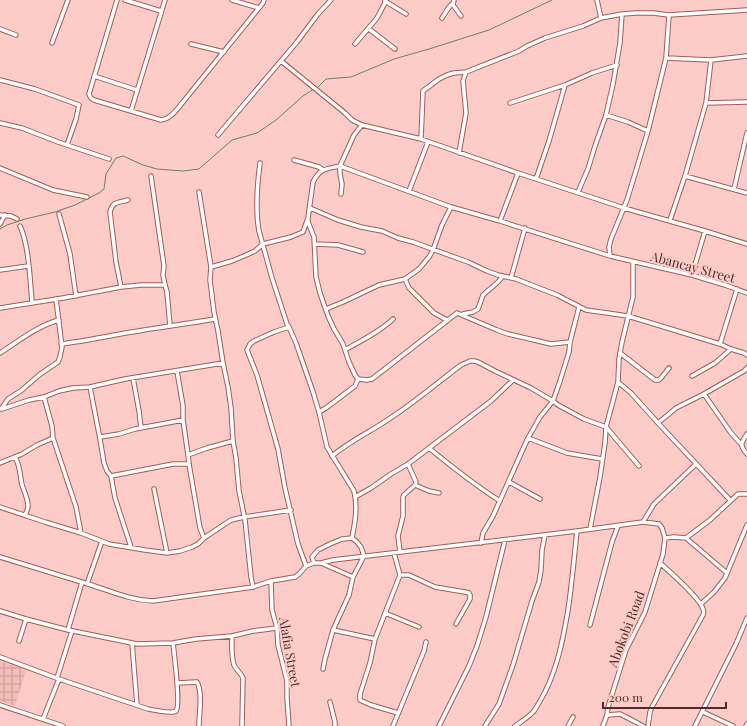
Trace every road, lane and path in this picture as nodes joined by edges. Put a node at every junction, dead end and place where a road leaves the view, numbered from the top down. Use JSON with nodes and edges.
{"nodes":[{"id":1,"x":62,"y":0,"type":"edge"},
{"id":2,"x":117,"y":0,"type":"edge"},
{"id":3,"x":125,"y":0,"type":"edge"},
{"id":4,"x":165,"y":0,"type":"edge"},
{"id":5,"x":232,"y":0,"type":"edge"},
{"id":6,"x":264,"y":0,"type":"edge"},
{"id":7,"x":331,"y":0,"type":"edge"},
{"id":8,"x":597,"y":0,"type":"edge"},
{"id":9,"x":68,"y":1,"type":"edge"},
{"id":10,"x":386,"y":1,"type":"edge"},
{"id":11,"x":453,"y":1,"type":"edge"},
{"id":12,"x":259,"y":8,"type":"junction"},
{"id":13,"x":747,"y":10,"type":"edge"},
{"id":14,"x":162,"y":11,"type":"junction"},
{"id":15,"x":406,"y":14,"type":"dead end"},
{"id":16,"x":622,"y":14,"type":"junction"},
{"id":17,"x":669,"y":15,"type":"junction"},
{"id":18,"x":461,"y":16,"type":"dead end"},
{"id":19,"x":442,"y":18,"type":"dead end"},
{"id":20,"x":601,"y":18,"type":"junction"},
{"id":21,"x":0,"y":29,"type":"edge"},
{"id":22,"x":369,"y":29,"type":"junction"},
{"id":23,"x":16,"y":35,"type":"dead end"},
{"id":24,"x":52,"y":43,"type":"dead end"},
{"id":25,"x":191,"y":44,"type":"dead end"},
{"id":26,"x":355,"y":44,"type":"dead end"},
{"id":27,"x":395,"y":49,"type":"dead end"},
{"id":28,"x":224,"y":52,"type":"junction"},
{"id":29,"x":747,"y":56,"type":"edge"},
{"id":30,"x":666,"y":58,"type":"junction"},
{"id":31,"x":711,"y":60,"type":"junction"},
{"id":32,"x":281,"y":61,"type":"junction"},
{"id":33,"x":617,"y":65,"type":"junction"},
{"id":34,"x":466,"y":72,"type":"junction"},
{"id":35,"x":94,"y":76,"type":"junction"},
{"id":36,"x":0,"y":80,"type":"edge"},
{"id":37,"x":565,"y":85,"type":"junction"},
{"id":38,"x":137,"y":90,"type":"junction"},
{"id":39,"x":747,"y":102,"type":"edge"},
{"id":40,"x":510,"y":103,"type":"dead end"},
{"id":41,"x":706,"y":103,"type":"junction"},
{"id":42,"x":131,"y":111,"type":"junction"},
{"id":43,"x":606,"y":115,"type":"junction"},
{"id":44,"x":0,"y":123,"type":"edge"},
{"id":45,"x":362,"y":125,"type":"junction"},
{"id":46,"x":648,"y":131,"type":"junction"},
{"id":47,"x":747,"y":133,"type":"edge"},
{"id":48,"x":218,"y":135,"type":"dead end"},
{"id":49,"x":421,"y":140,"type":"junction"},
{"id":50,"x":428,"y":142,"type":"junction"},
{"id":51,"x":67,"y":145,"type":"junction"},
{"id":52,"x":459,"y":153,"type":"junction"},
{"id":53,"x":109,"y":159,"type":"dead end"},
{"id":54,"x":294,"y":160,"type":"dead end"},
{"id":55,"x":260,"y":163,"type":"dead end"},
{"id":56,"x":340,"y":166,"type":"junction"},
{"id":57,"x":0,"y":168,"type":"edge"},
{"id":58,"x":323,"y":170,"type":"junction"},
{"id":59,"x":518,"y":173,"type":"junction"},
{"id":60,"x":151,"y":176,"type":"dead end"},
{"id":61,"x":685,"y":176,"type":"junction"},
{"id":62,"x":536,"y":179,"type":"junction"},
{"id":63,"x":734,"y":189,"type":"junction"},
{"id":64,"x":409,"y":191,"type":"junction"},
{"id":65,"x":199,"y":192,"type":"dead end"},
{"id":66,"x":578,"y":192,"type":"junction"},
{"id":67,"x":747,"y":193,"type":"edge"},
{"id":68,"x":341,"y":194,"type":"dead end"},
{"id":69,"x":87,"y":196,"type":"dead end"},
{"id":70,"x":128,"y":200,"type":"dead end"},
{"id":71,"x":451,"y":207,"type":"junction"},
{"id":72,"x":310,"y":208,"type":"junction"},
{"id":73,"x":624,"y":208,"type":"junction"},
{"id":74,"x":59,"y":214,"type":"dead end"},
{"id":75,"x":0,"y":215,"type":"edge"},
{"id":76,"x":5,"y":215,"type":"junction"},
{"id":77,"x":308,"y":218,"type":"junction"},
{"id":78,"x":17,"y":219,"type":"dead end"},
{"id":79,"x":500,"y":220,"type":"junction"},
{"id":80,"x":670,"y":220,"type":"junction"},
{"id":81,"x":0,"y":224,"type":"edge"},
{"id":82,"x":20,"y":226,"type":"dead end"},
{"id":83,"x":525,"y":228,"type":"junction"},
{"id":84,"x":704,"y":231,"type":"junction"},
{"id":85,"x":263,"y":244,"type":"junction"},
{"id":86,"x":315,"y":244,"type":"junction"},
{"id":87,"x":747,"y":244,"type":"edge"},
{"id":88,"x":433,"y":250,"type":"junction"},
{"id":89,"x":363,"y":252,"type":"dead end"},
{"id":90,"x":610,"y":256,"type":"junction"},
{"id":91,"x":633,"y":262,"type":"junction"},
{"id":92,"x":28,"y":266,"type":"junction"},
{"id":93,"x":211,"y":267,"type":"junction"},
{"id":94,"x":0,"y":270,"type":"edge"},
{"id":95,"x":692,"y":275,"type":"junction"},
{"id":96,"x":503,"y":276,"type":"junction"},
{"id":97,"x":511,"y":278,"type":"junction"},
{"id":98,"x":405,"y":279,"type":"junction"},
{"id":99,"x":164,"y":285,"type":"junction"},
{"id":100,"x":121,"y":287,"type":"junction"},
{"id":101,"x":736,"y":289,"type":"junction"},
{"id":102,"x":747,"y":293,"type":"edge"},
{"id":103,"x":76,"y":296,"type":"junction"},
{"id":104,"x":56,"y":299,"type":"junction"},
{"id":105,"x":32,"y":302,"type":"junction"},
{"id":106,"x":579,"y":307,"type":"junction"},
{"id":107,"x":0,"y":308,"type":"edge"},
{"id":108,"x":326,"y":309,"type":"junction"},
{"id":109,"x":463,"y":314,"type":"junction"},
{"id":110,"x":628,"y":316,"type":"junction"},
{"id":111,"x":215,"y":318,"type":"junction"},
{"id":112,"x":393,"y":319,"type":"dead end"},
{"id":113,"x":59,"y":320,"type":"junction"},
{"id":114,"x":447,"y":320,"type":"junction"},
{"id":115,"x":170,"y":326,"type":"junction"},
{"id":116,"x":289,"y":327,"type":"junction"},
{"id":117,"x":570,"y":342,"type":"junction"},
{"id":118,"x":61,"y":344,"type":"junction"},
{"id":119,"x":720,"y":344,"type":"junction"},
{"id":120,"x":731,"y":349,"type":"junction"},
{"id":121,"x":345,"y":350,"type":"junction"},
{"id":122,"x":0,"y":353,"type":"edge"},
{"id":123,"x":620,"y":353,"type":"junction"},
{"id":124,"x":747,"y":355,"type":"edge"},
{"id":125,"x":222,"y":363,"type":"junction"},
{"id":126,"x":669,"y":368,"type":"dead end"},
{"id":127,"x":747,"y":368,"type":"edge"},
{"id":128,"x":177,"y":371,"type":"junction"},
{"id":129,"x":692,"y":376,"type":"dead end"},
{"id":130,"x":133,"y":378,"type":"junction"},
{"id":131,"x":358,"y":379,"type":"junction"},
{"id":132,"x":513,"y":380,"type":"junction"},
{"id":133,"x":618,"y":382,"type":"junction"},
{"id":134,"x":90,"y":387,"type":"junction"},
{"id":135,"x":704,"y":394,"type":"junction"},
{"id":136,"x":44,"y":397,"type":"junction"},
{"id":137,"x":553,"y":401,"type":"junction"},
{"id":138,"x":1,"y":409,"type":"edge"},
{"id":139,"x":319,"y":412,"type":"junction"},
{"id":140,"x":183,"y":420,"type":"junction"},
{"id":141,"x":658,"y":423,"type":"junction"},
{"id":142,"x":606,"y":427,"type":"junction"},
{"id":143,"x":141,"y":428,"type":"junction"},
{"id":144,"x":747,"y":434,"type":"edge"},
{"id":145,"x":100,"y":437,"type":"junction"},
{"id":146,"x":53,"y":438,"type":"junction"},
{"id":147,"x":528,"y":438,"type":"junction"},
{"id":148,"x":233,"y":441,"type":"junction"},
{"id":149,"x":741,"y":445,"type":"junction"},
{"id":150,"x":429,"y":448,"type":"junction"},
{"id":151,"x":747,"y":454,"type":"edge"},
{"id":152,"x":188,"y":455,"type":"junction"},
{"id":153,"x":332,"y":456,"type":"junction"},
{"id":154,"x":15,"y":457,"type":"junction"},
{"id":155,"x":602,"y":459,"type":"junction"},
{"id":156,"x":0,"y":463,"type":"edge"},
{"id":157,"x":189,"y":464,"type":"junction"},
{"id":158,"x":408,"y":464,"type":"junction"},
{"id":159,"x":696,"y":464,"type":"junction"},
{"id":160,"x":639,"y":466,"type":"dead end"},
{"id":161,"x":111,"y":476,"type":"junction"},
{"id":162,"x":509,"y":482,"type":"junction"},
{"id":163,"x":415,"y":485,"type":"junction"},
{"id":164,"x":154,"y":489,"type":"dead end"},
{"id":165,"x":439,"y":493,"type":"dead end"},
{"id":166,"x":747,"y":494,"type":"edge"},
{"id":167,"x":355,"y":497,"type":"junction"},
{"id":168,"x":540,"y":499,"type":"dead end"},
{"id":169,"x":500,"y":500,"type":"junction"},
{"id":170,"x":730,"y":500,"type":"junction"},
{"id":171,"x":0,"y":507,"type":"edge"},
{"id":172,"x":290,"y":510,"type":"junction"},
{"id":173,"x":25,"y":515,"type":"junction"},
{"id":174,"x":244,"y":517,"type":"junction"},
{"id":175,"x":643,"y":522,"type":"junction"},
{"id":176,"x":747,"y":525,"type":"edge"},
{"id":177,"x":618,"y":526,"type":"junction"},
{"id":178,"x":590,"y":529,"type":"junction"},
{"id":179,"x":577,"y":531,"type":"junction"},
{"id":180,"x":81,"y":533,"type":"junction"},
{"id":181,"x":544,"y":535,"type":"junction"},
{"id":182,"x":204,"y":538,"type":"junction"},
{"id":183,"x":352,"y":538,"type":"junction"},
{"id":184,"x":665,"y":538,"type":"junction"},
{"id":185,"x":686,"y":538,"type":"junction"},
{"id":186,"x":504,"y":540,"type":"junction"},
{"id":187,"x":102,"y":541,"type":"junction"},
{"id":188,"x":481,"y":543,"type":"junction"},
{"id":189,"x":131,"y":547,"type":"junction"},
{"id":190,"x":400,"y":552,"type":"junction"},
{"id":191,"x":167,"y":553,"type":"junction"},
{"id":192,"x":394,"y":553,"type":"junction"},
{"id":193,"x":364,"y":556,"type":"junction"},
{"id":194,"x":0,"y":557,"type":"edge"},
{"id":195,"x":314,"y":563,"type":"junction"},
{"id":196,"x":320,"y":563,"type":"junction"},
{"id":197,"x":660,"y":563,"type":"junction"},
{"id":198,"x":306,"y":566,"type":"junction"},
{"id":199,"x":727,"y":572,"type":"junction"},
{"id":200,"x":400,"y":575,"type":"junction"},
{"id":201,"x":353,"y":577,"type":"junction"},
{"id":202,"x":270,"y":581,"type":"junction"},
{"id":203,"x":82,"y":582,"type":"junction"},
{"id":204,"x":88,"y":584,"type":"junction"},
{"id":205,"x":253,"y":587,"type":"junction"},
{"id":206,"x":701,"y":604,"type":"junction"},
{"id":207,"x":0,"y":610,"type":"edge"},
{"id":208,"x":385,"y":613,"type":"junction"},
{"id":209,"x":747,"y":618,"type":"edge"},
{"id":210,"x":26,"y":619,"type":"junction"},
{"id":211,"x":456,"y":624,"type":"dead end"},
{"id":212,"x":590,"y":625,"type":"dead end"},
{"id":213,"x":419,"y":627,"type":"dead end"},
{"id":214,"x":277,"y":628,"type":"junction"},
{"id":215,"x":333,"y":630,"type":"junction"},
{"id":216,"x":70,"y":631,"type":"junction"},
{"id":217,"x":232,"y":636,"type":"junction"},
{"id":218,"x":375,"y":639,"type":"junction"},
{"id":219,"x":20,"y":641,"type":"dead end"},
{"id":220,"x":426,"y":642,"type":"dead end"},
{"id":221,"x":132,"y":643,"type":"junction"},
{"id":222,"x":173,"y":643,"type":"junction"},
{"id":223,"x":0,"y":657,"type":"edge"},
{"id":224,"x":323,"y":669,"type":"dead end"},
{"id":225,"x":58,"y":678,"type":"junction"},
{"id":226,"x":177,"y":683,"type":"junction"},
{"id":227,"x":330,"y":702,"type":"dead end"},
{"id":228,"x":0,"y":705,"type":"edge"},
{"id":229,"x":138,"y":705,"type":"junction"},
{"id":230,"x":703,"y":712,"type":"junction"},
{"id":231,"x":398,"y":713,"type":"junction"},
{"id":232,"x":607,"y":715,"type":"junction"},
{"id":233,"x":573,"y":717,"type":"dead end"},
{"id":234,"x":43,"y":719,"type":"junction"},
{"id":235,"x":63,"y":726,"type":"edge"},
{"id":236,"x":199,"y":726,"type":"edge"},
{"id":237,"x":242,"y":726,"type":"edge"},
{"id":238,"x":289,"y":726,"type":"edge"},
{"id":239,"x":335,"y":726,"type":"edge"},
{"id":240,"x":393,"y":726,"type":"edge"},
{"id":241,"x":439,"y":726,"type":"edge"},
{"id":242,"x":485,"y":726,"type":"edge"},
{"id":243,"x":515,"y":726,"type":"edge"},
{"id":244,"x":568,"y":726,"type":"edge"},
{"id":245,"x":603,"y":726,"type":"edge"},
{"id":246,"x":643,"y":726,"type":"edge"},
{"id":247,"x":648,"y":726,"type":"edge"},
{"id":248,"x":695,"y":726,"type":"edge"},
{"id":249,"x":733,"y":726,"type":"edge"}],
"edges":[{"from":1,"to":9,"type":"street"},
{"from":2,"to":35,"type":"street"},
{"from":3,"to":14,"type":"street"},
{"from":4,"to":14,"type":"street"},
{"from":5,"to":12,"type":"street"},
{"from":6,"to":12,"type":"street"},
{"from":7,"to":32,"type":"street"},
{"from":8,"to":20,"type":"street"},
{"from":9,"to":24,"type":"street"},
{"from":10,"to":15,"type":"street"},
{"from":10,"to":22,"type":"street"},
{"from":11,"to":18,"type":"street"},
{"from":11,"to":19,"type":"street"},
{"from":12,"to":28,"type":"street"},
{"from":13,"to":17,"type":"street"},
{"from":14,"to":38,"type":"street"},
{"from":16,"to":17,"type":"street"},
{"from":16,"to":20,"type":"street"},
{"from":16,"to":33,"type":"street"},
{"from":17,"to":30,"type":"street"},
{"from":20,"to":34,"type":"street"},
{"from":21,"to":23,"type":"street"},
{"from":22,"to":26,"type":"street"},
{"from":22,"to":27,"type":"street"},
{"from":25,"to":28,"type":"street"},
{"from":28,"to":42,"type":"street"},
{"from":29,"to":31,"type":"street"},
{"from":30,"to":31,"type":"street"},
{"from":30,"to":46,"type":"street"},
{"from":31,"to":41,"type":"street"},
{"from":32,"to":45,"type":"street"},
{"from":32,"to":48,"type":"street"},
{"from":33,"to":37,"type":"street"},
{"from":33,"to":43,"type":"street"},
{"from":34,"to":49,"type":"street"},
{"from":34,"to":52,"type":"street"},
{"from":35,"to":38,"type":"street"},
{"from":35,"to":42,"type":"street"},
{"from":36,"to":51,"type":"street"},
{"from":37,"to":40,"type":"street"},
{"from":37,"to":62,"type":"street"},
{"from":38,"to":42,"type":"street"},
{"from":39,"to":41,"type":"street"},
{"from":41,"to":61,"type":"street"},
{"from":43,"to":46,"type":"street"},
{"from":43,"to":66,"type":"street"},
{"from":44,"to":51,"type":"street"},
{"from":45,"to":49,"type":"street"},
{"from":45,"to":56,"type":"street"},
{"from":46,"to":73,"type":"street"},
{"from":47,"to":63,"type":"street"},
{"from":49,"to":50,"type":"street"},
{"from":50,"to":52,"type":"street"},
{"from":50,"to":64,"type":"street"},
{"from":51,"to":53,"type":"street"},
{"from":52,"to":59,"type":"street"},
{"from":54,"to":58,"type":"street"},
{"from":55,"to":85,"type":"street"},
{"from":56,"to":58,"type":"street"},
{"from":56,"to":64,"type":"street","name":"Abancay Street"},
{"from":56,"to":68,"type":"street"},
{"from":57,"to":69,"type":"street"},
{"from":58,"to":72,"type":"street"},
{"from":59,"to":62,"type":"street"},
{"from":59,"to":79,"type":"street"},
{"from":60,"to":99,"type":"street"},
{"from":61,"to":63,"type":"street"},
{"from":61,"to":80,"type":"street"},
{"from":62,"to":66,"type":"street"},
{"from":63,"to":67,"type":"street"},
{"from":64,"to":71,"type":"street","name":"Abancay Street"},
{"from":65,"to":93,"type":"street"},
{"from":66,"to":73,"type":"street"},
{"from":70,"to":100,"type":"street"},
{"from":71,"to":79,"type":"street","name":"Abancay Street"},
{"from":71,"to":88,"type":"street"},
{"from":72,"to":77,"type":"street"},
{"from":72,"to":88,"type":"street"},
{"from":73,"to":80,"type":"street"},
{"from":73,"to":90,"type":"street"},
{"from":74,"to":103,"type":"street"},
{"from":75,"to":76,"type":"street"},
{"from":76,"to":78,"type":"street"},
{"from":76,"to":81,"type":"street"},
{"from":77,"to":85,"type":"street"},
{"from":77,"to":86,"type":"street"},
{"from":79,"to":83,"type":"street","name":"Abancay Street"},
{"from":80,"to":84,"type":"street"},
{"from":82,"to":92,"type":"street"},
{"from":83,"to":90,"type":"street","name":"Abancay Street"},
{"from":83,"to":97,"type":"street"},
{"from":84,"to":87,"type":"street"},
{"from":84,"to":95,"type":"street"},
{"from":85,"to":93,"type":"street"},
{"from":85,"to":116,"type":"street"},
{"from":86,"to":89,"type":"street"},
{"from":86,"to":108,"type":"street"},
{"from":88,"to":96,"type":"street"},
{"from":88,"to":98,"type":"street"},
{"from":90,"to":91,"type":"street","name":"Abancay Street"},
{"from":91,"to":95,"type":"street","name":"Abancay Street"},
{"from":91,"to":110,"type":"street"},
{"from":92,"to":94,"type":"street"},
{"from":92,"to":105,"type":"street"},
{"from":93,"to":111,"type":"street"},
{"from":95,"to":101,"type":"street","name":"Abancay Street"},
{"from":96,"to":97,"type":"street"},
{"from":96,"to":109,"type":"street"},
{"from":97,"to":106,"type":"street"},
{"from":98,"to":108,"type":"street"},
{"from":98,"to":114,"type":"street"},
{"from":99,"to":100,"type":"street"},
{"from":99,"to":115,"type":"street"},
{"from":100,"to":103,"type":"street"},
{"from":101,"to":102,"type":"street","name":"Abancay Street"},
{"from":101,"to":119,"type":"street"},
{"from":103,"to":104,"type":"street"},
{"from":104,"to":105,"type":"street"},
{"from":104,"to":113,"type":"street"},
{"from":105,"to":107,"type":"street"},
{"from":106,"to":110,"type":"street"},
{"from":106,"to":117,"type":"street"},
{"from":108,"to":121,"type":"street"},
{"from":109,"to":114,"type":"street"},
{"from":109,"to":117,"type":"street"},
{"from":110,"to":119,"type":"street"},
{"from":110,"to":123,"type":"street"},
{"from":111,"to":115,"type":"street"},
{"from":111,"to":125,"type":"street"},
{"from":112,"to":121,"type":"street"},
{"from":113,"to":118,"type":"street"},
{"from":113,"to":122,"type":"street"},
{"from":114,"to":131,"type":"street"},
{"from":115,"to":118,"type":"street"},
{"from":116,"to":139,"type":"street"},
{"from":116,"to":172,"type":"street"},
{"from":117,"to":137,"type":"street"},
{"from":118,"to":138,"type":"street"},
{"from":119,"to":120,"type":"street"},
{"from":120,"to":124,"type":"street"},
{"from":120,"to":129,"type":"street"},
{"from":121,"to":131,"type":"street"},
{"from":123,"to":126,"type":"street"},
{"from":123,"to":133,"type":"street"},
{"from":125,"to":128,"type":"street"},
{"from":125,"to":148,"type":"street"},
{"from":127,"to":135,"type":"street"},
{"from":128,"to":130,"type":"street"},
{"from":128,"to":140,"type":"street"},
{"from":130,"to":134,"type":"street"},
{"from":130,"to":143,"type":"street"},
{"from":131,"to":139,"type":"street"},
{"from":132,"to":137,"type":"street"},
{"from":132,"to":150,"type":"street"},
{"from":132,"to":153,"type":"street"},
{"from":133,"to":141,"type":"street"},
{"from":133,"to":142,"type":"street"},
{"from":134,"to":136,"type":"street"},
{"from":134,"to":145,"type":"street"},
{"from":135,"to":141,"type":"street"},
{"from":135,"to":149,"type":"street"},
{"from":136,"to":138,"type":"street"},
{"from":136,"to":146,"type":"street"},
{"from":137,"to":142,"type":"street"},
{"from":137,"to":147,"type":"street"},
{"from":139,"to":153,"type":"street"},
{"from":140,"to":143,"type":"street"},
{"from":140,"to":152,"type":"street"},
{"from":141,"to":159,"type":"street"},
{"from":142,"to":155,"type":"street"},
{"from":142,"to":160,"type":"street"},
{"from":143,"to":145,"type":"street"},
{"from":144,"to":149,"type":"street"},
{"from":145,"to":161,"type":"street"},
{"from":146,"to":154,"type":"street"},
{"from":146,"to":180,"type":"street"},
{"from":147,"to":155,"type":"street"},
{"from":147,"to":162,"type":"street"},
{"from":148,"to":152,"type":"street"},
{"from":148,"to":174,"type":"street"},
{"from":149,"to":151,"type":"street"},
{"from":150,"to":158,"type":"street"},
{"from":150,"to":169,"type":"street"},
{"from":152,"to":157,"type":"street"},
{"from":153,"to":167,"type":"street"},
{"from":154,"to":156,"type":"street"},
{"from":154,"to":173,"type":"street"},
{"from":155,"to":178,"type":"street"},
{"from":157,"to":161,"type":"street"},
{"from":157,"to":182,"type":"street"},
{"from":158,"to":163,"type":"street"},
{"from":158,"to":167,"type":"street"},
{"from":159,"to":170,"type":"street"},
{"from":159,"to":175,"type":"street"},
{"from":161,"to":189,"type":"street"},
{"from":162,"to":168,"type":"street"},
{"from":162,"to":169,"type":"street"},
{"from":163,"to":165,"type":"street"},
{"from":163,"to":190,"type":"street"},
{"from":164,"to":191,"type":"street"},
{"from":166,"to":170,"type":"street"},
{"from":167,"to":183,"type":"street"},
{"from":169,"to":188,"type":"street"},
{"from":170,"to":185,"type":"street"},
{"from":171,"to":173,"type":"street"},
{"from":172,"to":174,"type":"street"},
{"from":172,"to":198,"type":"street"},
{"from":173,"to":180,"type":"street"},
{"from":174,"to":182,"type":"street"},
{"from":174,"to":205,"type":"street"},
{"from":175,"to":177,"type":"street"},
{"from":175,"to":184,"type":"street"},
{"from":176,"to":199,"type":"street"},
{"from":177,"to":178,"type":"street"},
{"from":177,"to":212,"type":"street"},
{"from":178,"to":179,"type":"street"},
{"from":179,"to":181,"type":"street"},
{"from":179,"to":243,"type":"street"},
{"from":180,"to":187,"type":"street"},
{"from":181,"to":186,"type":"street"},
{"from":181,"to":242,"type":"street"},
{"from":182,"to":191,"type":"street"},
{"from":183,"to":193,"type":"street"},
{"from":183,"to":195,"type":"street"},
{"from":184,"to":185,"type":"street"},
{"from":184,"to":197,"type":"street","name":"Abokobi Road"},
{"from":185,"to":199,"type":"street"},
{"from":186,"to":188,"type":"street"},
{"from":186,"to":241,"type":"street"},
{"from":187,"to":189,"type":"street"},
{"from":187,"to":204,"type":"street"},
{"from":188,"to":190,"type":"street"},
{"from":189,"to":191,"type":"street"},
{"from":190,"to":192,"type":"street"},
{"from":192,"to":193,"type":"street"},
{"from":192,"to":200,"type":"street"},
{"from":193,"to":196,"type":"street"},
{"from":193,"to":201,"type":"street"},
{"from":194,"to":203,"type":"street"},
{"from":195,"to":196,"type":"street"},
{"from":195,"to":198,"type":"street"},
{"from":196,"to":201,"type":"street"},
{"from":197,"to":206,"type":"street"},
{"from":197,"to":232,"type":"street","name":"Abokobi Road"},
{"from":198,"to":202,"type":"street"},
{"from":199,"to":206,"type":"street"},
{"from":200,"to":208,"type":"street"},
{"from":200,"to":211,"type":"street"},
{"from":201,"to":215,"type":"street"},
{"from":202,"to":205,"type":"street"},
{"from":202,"to":214,"type":"street","name":"Alafia Street"},
{"from":203,"to":204,"type":"street"},
{"from":203,"to":216,"type":"street"},
{"from":204,"to":205,"type":"street"},
{"from":206,"to":247,"type":"street"},
{"from":207,"to":210,"type":"street"},
{"from":208,"to":213,"type":"street"},
{"from":208,"to":218,"type":"street"},
{"from":209,"to":230,"type":"street"},
{"from":210,"to":216,"type":"street"},
{"from":210,"to":219,"type":"street"},
{"from":214,"to":217,"type":"street"},
{"from":214,"to":238,"type":"street","name":"Alafia Street"},
{"from":215,"to":218,"type":"street"},
{"from":215,"to":224,"type":"street"},
{"from":216,"to":221,"type":"street"},
{"from":216,"to":225,"type":"street"},
{"from":217,"to":222,"type":"street"},
{"from":217,"to":237,"type":"street"},
{"from":218,"to":231,"type":"street"},
{"from":220,"to":231,"type":"street"},
{"from":221,"to":222,"type":"street"},
{"from":221,"to":229,"type":"street"},
{"from":222,"to":226,"type":"street"},
{"from":223,"to":225,"type":"street"},
{"from":225,"to":229,"type":"street"},
{"from":225,"to":234,"type":"street"},
{"from":226,"to":229,"type":"street"},
{"from":226,"to":236,"type":"street"},
{"from":227,"to":239,"type":"street"},
{"from":228,"to":234,"type":"street"},
{"from":230,"to":248,"type":"street"},
{"from":230,"to":249,"type":"street"},
{"from":231,"to":240,"type":"street"},
{"from":232,"to":245,"type":"street","name":"Abokobi Road"},
{"from":232,"to":246,"type":"street"},
{"from":233,"to":244,"type":"street"},
{"from":234,"to":235,"type":"street"}]}
